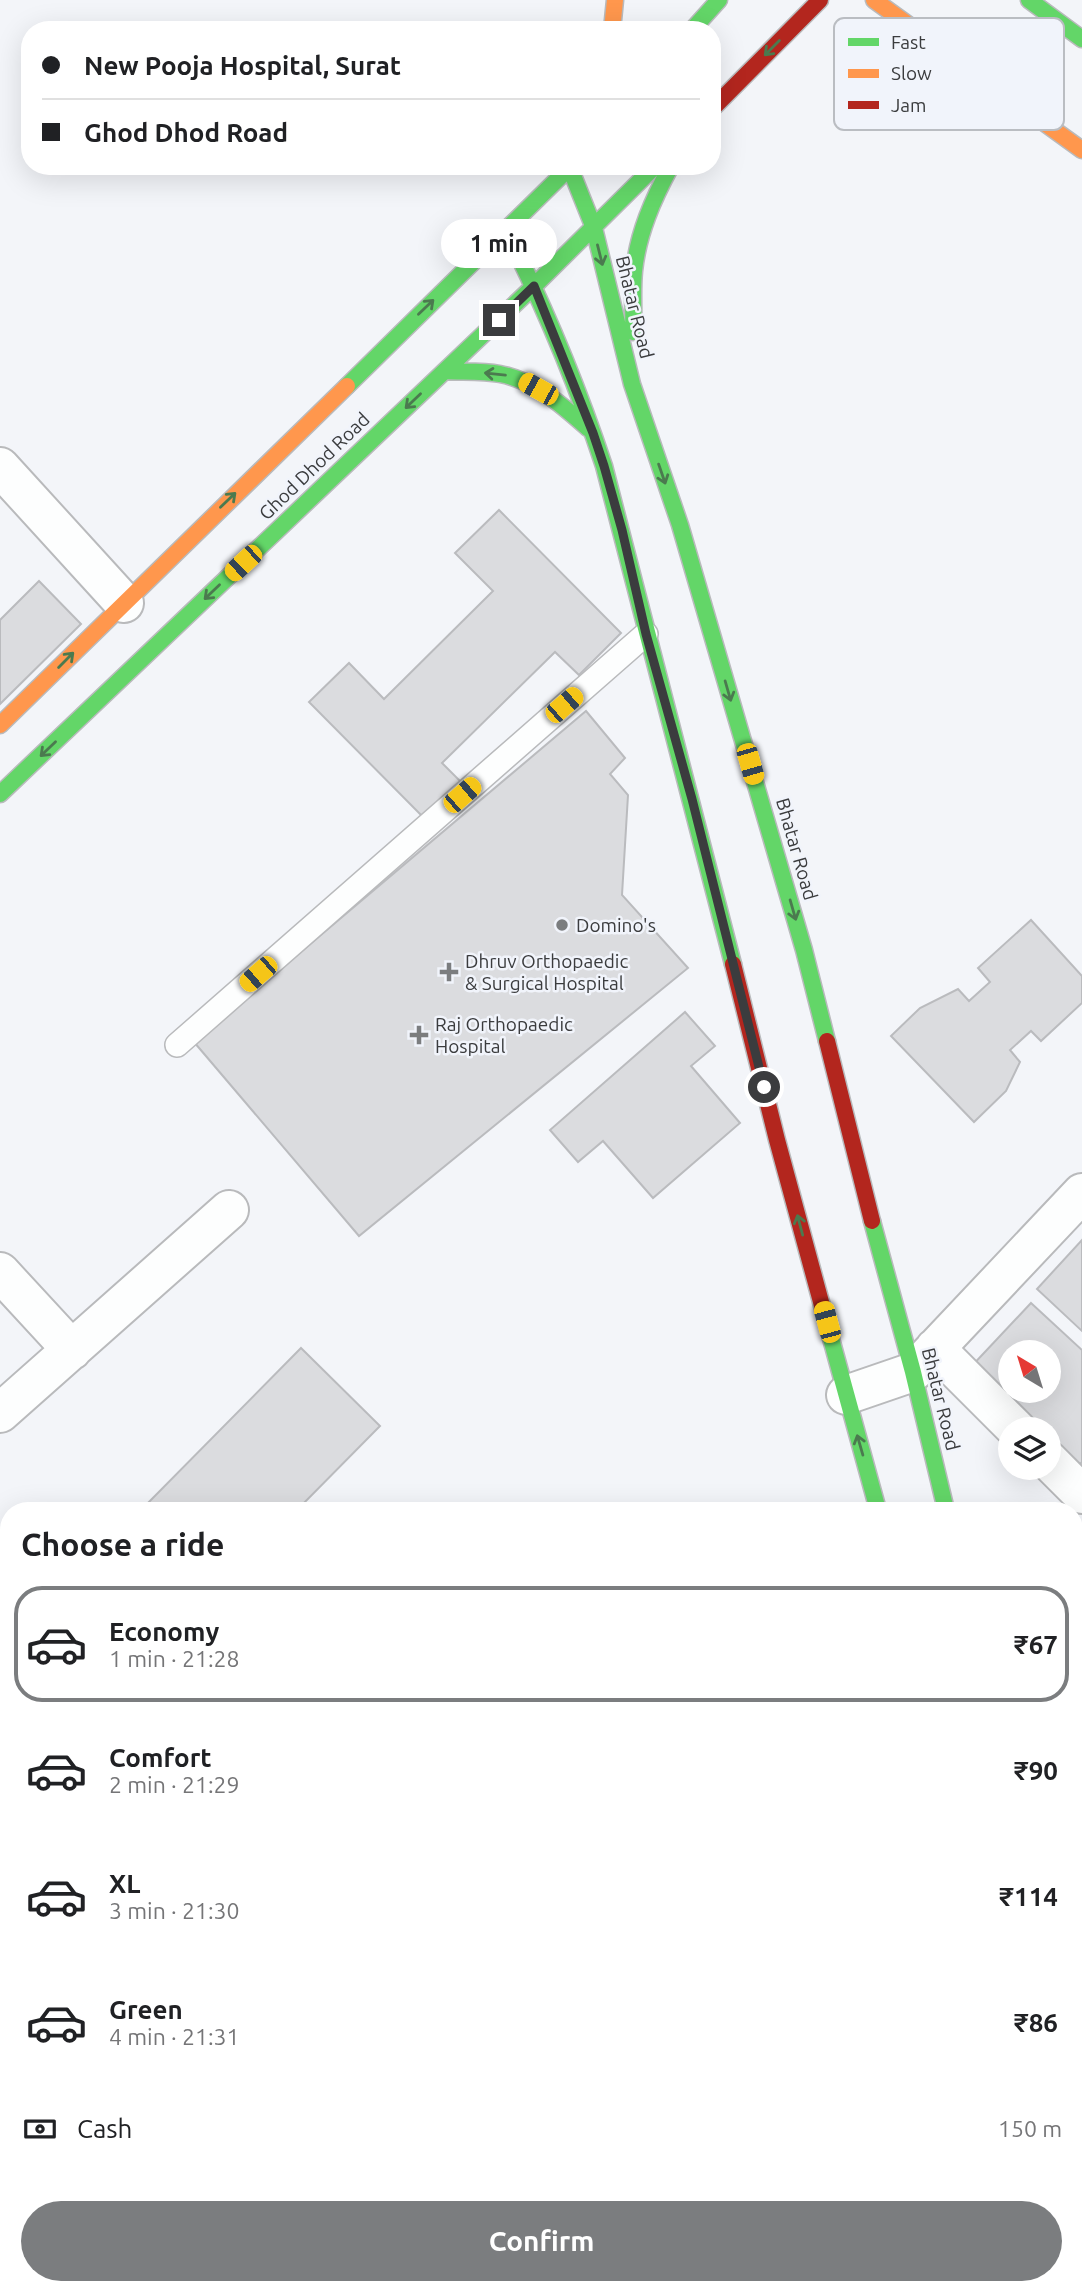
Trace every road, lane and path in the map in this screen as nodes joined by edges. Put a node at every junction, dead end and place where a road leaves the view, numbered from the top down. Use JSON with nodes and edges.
{"nodes":[{"id":1,"x":615,"y":0,"type":"edge"},
{"id":2,"x":719,"y":0,"type":"edge"},
{"id":3,"x":821,"y":0,"type":"edge"},
{"id":4,"x":874,"y":0,"type":"edge"},
{"id":5,"x":1028,"y":0,"type":"edge"},
{"id":6,"x":899,"y":18,"type":"edge"},
{"id":7,"x":1053,"y":18,"type":"edge"},
{"id":8,"x":612,"y":21,"type":"edge"},
{"id":9,"x":700,"y":21,"type":"edge"},
{"id":10,"x":1064,"y":26,"type":"edge"},
{"id":11,"x":1082,"y":39,"type":"edge"},
{"id":12,"x":721,"y":100,"type":"edge"},
{"id":13,"x":1054,"y":130,"type":"edge"},
{"id":14,"x":1082,"y":150,"type":"edge"},
{"id":15,"x":562,"y":175,"type":"edge"},
{"id":16,"x":574,"y":175,"type":"edge"},
{"id":17,"x":646,"y":175,"type":"edge"},
{"id":18,"x":667,"y":175,"type":"edge"},
{"id":19,"x":594,"y":228,"type":"junction"},
{"id":20,"x":505,"y":229,"type":"junction"},
{"id":21,"x":534,"y":286,"type":"junction"},
{"id":22,"x":445,"y":370,"type":"junction"},
{"id":23,"x":632,"y":384,"type":"junction"},
{"id":24,"x":593,"y":433,"type":"junction"},
{"id":25,"x":0,"y":467,"type":"edge"},
{"id":26,"x":124,"y":603,"type":"junction"},
{"id":27,"x":646,"y":634,"type":"junction"},
{"id":28,"x":0,"y":724,"type":"edge"},
{"id":29,"x":0,"y":794,"type":"edge"},
{"id":30,"x":177,"y":1045,"type":"dead end"},
{"id":31,"x":1082,"y":1194,"type":"edge"},
{"id":32,"x":229,"y":1210,"type":"dead end"},
{"id":33,"x":0,"y":1272,"type":"edge"},
{"id":34,"x":72,"y":1350,"type":"junction"},
{"id":35,"x":924,"y":1360,"type":"junction"},
{"id":36,"x":846,"y":1395,"type":"junction"},
{"id":37,"x":0,"y":1413,"type":"edge"},
{"id":38,"x":1000,"y":1417,"type":"edge"},
{"id":39,"x":1061,"y":1474,"type":"edge"},
{"id":40,"x":1082,"y":1494,"type":"edge"},
{"id":41,"x":876,"y":1502,"type":"edge"},
{"id":42,"x":945,"y":1502,"type":"edge"}],
"edges":[{"from":1,"to":8,"type":"main road"},
{"from":2,"to":9,"type":"main road"},
{"from":3,"to":12,"type":"main road","one_way":true},
{"from":4,"to":6,"type":"main road"},
{"from":5,"to":7,"type":"main road"},
{"from":10,"to":11,"type":"main road"},
{"from":13,"to":14,"type":"main road"},
{"from":15,"to":20,"type":"main road"},
{"from":16,"to":19,"type":"main road","name":"Bhatar Road"},
{"from":17,"to":19,"type":"main road","name":"Ghod Dhod Road"},
{"from":18,"to":23,"type":"main road"},
{"from":19,"to":21,"type":"main road","name":"Ghod Dhod Road"},
{"from":19,"to":23,"type":"main road","name":"Bhatar Road","one_way":true},
{"from":20,"to":21,"type":"main road"},
{"from":26,"to":20,"type":"main road","one_way":true},
{"from":21,"to":22,"type":"main road","name":"Ghod Dhod Road"},
{"from":21,"to":24,"type":"main road"},
{"from":24,"to":22,"type":"main road","one_way":true},
{"from":22,"to":29,"type":"main road","name":"Ghod Dhod Road","one_way":true},
{"from":23,"to":35,"type":"main road","name":"Bhatar Road","one_way":true},
{"from":24,"to":27,"type":"main road"},
{"from":25,"to":26,"type":"street"},
{"from":28,"to":26,"type":"main road","one_way":true},
{"from":27,"to":30,"type":"lane"},
{"from":36,"to":27,"type":"main road","one_way":true},
{"from":31,"to":35,"type":"street"},
{"from":32,"to":34,"type":"street"},
{"from":33,"to":34,"type":"street"},
{"from":34,"to":37,"type":"street"},
{"from":35,"to":36,"type":"street"},
{"from":35,"to":38,"type":"street"},
{"from":35,"to":42,"type":"main road","name":"Bhatar Road"},
{"from":41,"to":36,"type":"main road","one_way":true},
{"from":39,"to":40,"type":"street"}]}
